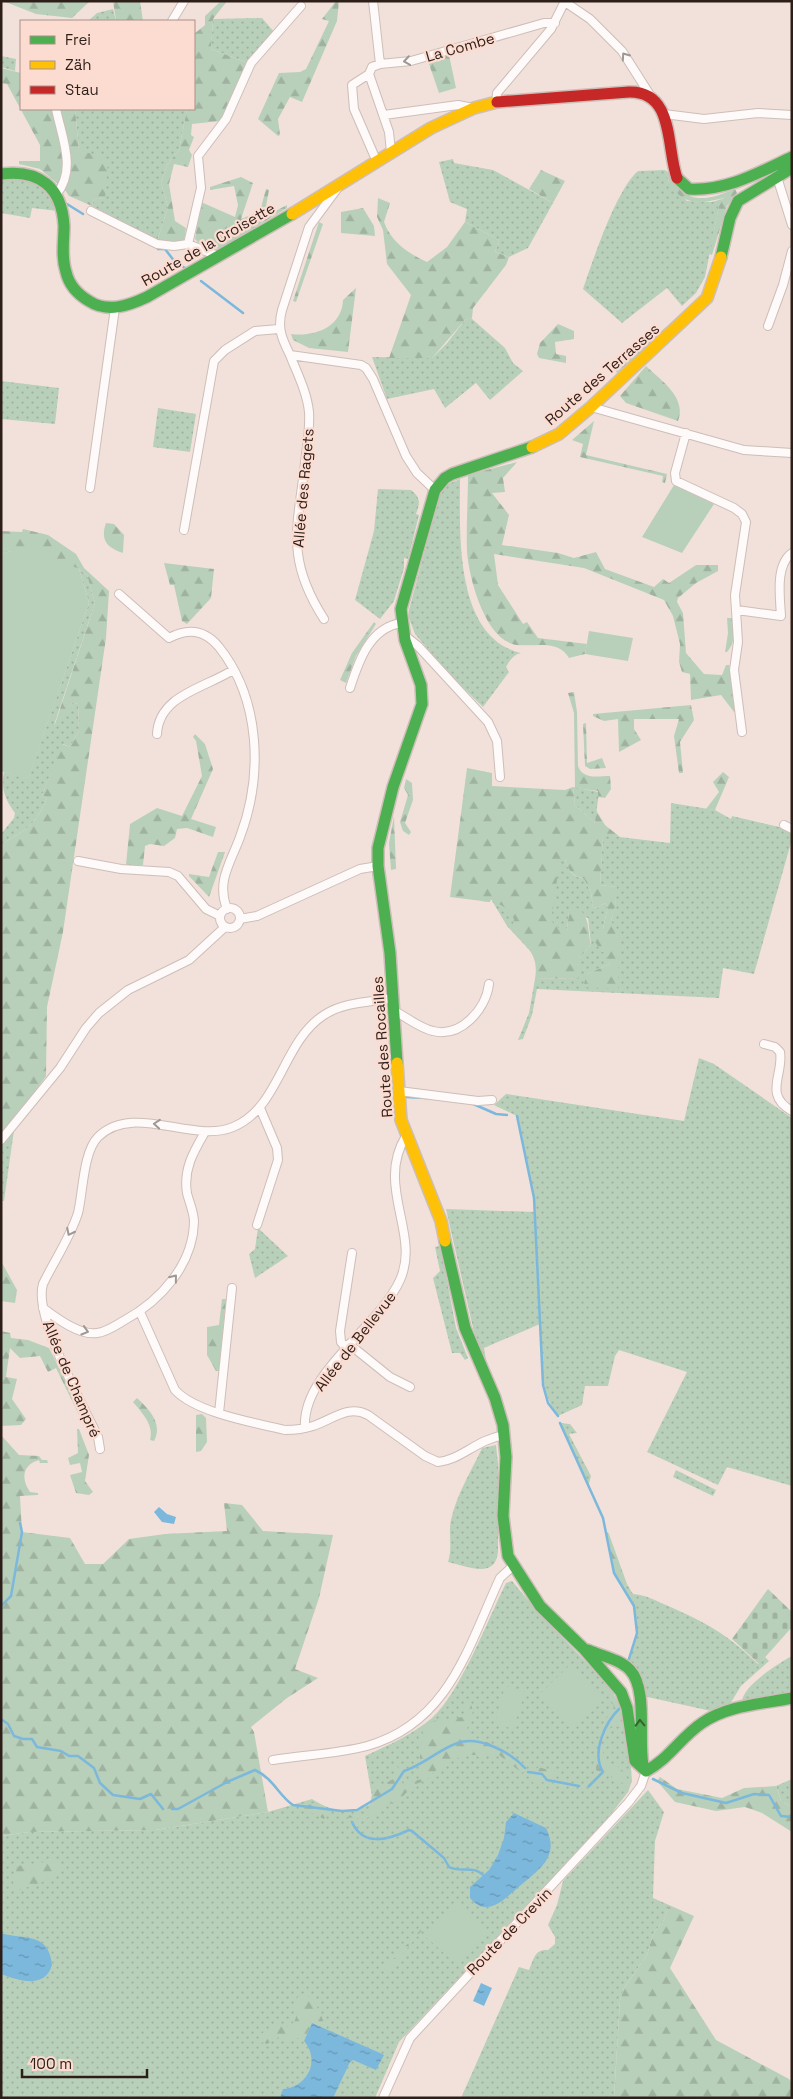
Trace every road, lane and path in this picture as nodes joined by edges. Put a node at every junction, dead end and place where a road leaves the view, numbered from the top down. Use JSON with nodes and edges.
{"nodes":[{"id":1,"x":184,"y":1,"type":"edge"},
{"id":2,"x":373,"y":1,"type":"edge"},
{"id":3,"x":565,"y":2,"type":"edge"},
{"id":4,"x":301,"y":6,"type":"dead end"},
{"id":5,"x":173,"y":20,"type":"edge"},
{"id":6,"x":555,"y":23,"type":"junction"},
{"id":7,"x":380,"y":64,"type":"junction"},
{"id":8,"x":369,"y":74,"type":"junction"},
{"id":9,"x":650,"y":96,"type":"junction"},
{"id":10,"x":496,"y":104,"type":"junction"},
{"id":11,"x":475,"y":108,"type":"junction"},
{"id":12,"x":56,"y":110,"type":"edge"},
{"id":13,"x":384,"y":114,"type":"junction"},
{"id":14,"x":664,"y":114,"type":"junction"},
{"id":15,"x":792,"y":115,"type":"edge"},
{"id":16,"x":390,"y":152,"type":"junction"},
{"id":17,"x":792,"y":157,"type":"edge"},
{"id":18,"x":377,"y":162,"type":"junction"},
{"id":19,"x":792,"y":168,"type":"edge"},
{"id":20,"x":1,"y":174,"type":"edge"},
{"id":21,"x":777,"y":177,"type":"junction"},
{"id":22,"x":341,"y":183,"type":"junction"},
{"id":23,"x":56,"y":196,"type":"junction"},
{"id":24,"x":91,"y":211,"type":"dead end"},
{"id":25,"x":792,"y":225,"type":"edge"},
{"id":26,"x":188,"y":244,"type":"junction"},
{"id":27,"x":792,"y":252,"type":"edge"},
{"id":28,"x":218,"y":256,"type":"junction"},
{"id":29,"x":115,"y":308,"type":"junction"},
{"id":30,"x":768,"y":326,"type":"dead end"},
{"id":31,"x":279,"y":329,"type":"junction"},
{"id":32,"x":290,"y":354,"type":"junction"},
{"id":33,"x":591,"y":407,"type":"junction"},
{"id":34,"x":686,"y":433,"type":"junction"},
{"id":35,"x":792,"y":453,"type":"edge"},
{"id":36,"x":90,"y":488,"type":"dead end"},
{"id":37,"x":435,"y":490,"type":"junction"},
{"id":38,"x":184,"y":530,"type":"dead end"},
{"id":39,"x":792,"y":553,"type":"edge"},
{"id":40,"x":119,"y":594,"type":"dead end"},
{"id":41,"x":737,"y":610,"type":"junction"},
{"id":42,"x":324,"y":619,"type":"dead end"},
{"id":43,"x":402,"y":629,"type":"junction"},
{"id":44,"x":233,"y":670,"type":"junction"},
{"id":45,"x":350,"y":688,"type":"dead end"},
{"id":46,"x":742,"y":732,"type":"dead end"},
{"id":47,"x":156,"y":734,"type":"dead end"},
{"id":48,"x":500,"y":777,"type":"dead end"},
{"id":49,"x":784,"y":825,"type":"dead end"},
{"id":50,"x":792,"y":829,"type":"edge"},
{"id":51,"x":78,"y":861,"type":"dead end"},
{"id":52,"x":378,"y":866,"type":"junction"},
{"id":53,"x":227,"y":909,"type":"junction"},
{"id":54,"x":220,"y":916,"type":"junction"},
{"id":55,"x":240,"y":919,"type":"junction"},
{"id":56,"x":225,"y":927,"type":"junction"},
{"id":57,"x":489,"y":984,"type":"dead end"},
{"id":58,"x":393,"y":998,"type":"junction"},
{"id":59,"x":394,"y":1010,"type":"junction"},
{"id":60,"x":764,"y":1044,"type":"dead end"},
{"id":61,"x":399,"y":1091,"type":"junction"},
{"id":62,"x":492,"y":1100,"type":"dead end"},
{"id":63,"x":260,"y":1108,"type":"junction"},
{"id":64,"x":792,"y":1111,"type":"edge"},
{"id":65,"x":205,"y":1132,"type":"junction"},
{"id":66,"x":406,"y":1136,"type":"junction"},
{"id":67,"x":1,"y":1140,"type":"edge"},
{"id":68,"x":257,"y":1225,"type":"dead end"},
{"id":69,"x":352,"y":1253,"type":"dead end"},
{"id":70,"x":232,"y":1288,"type":"dead end"},
{"id":71,"x":43,"y":1308,"type":"junction"},
{"id":72,"x":140,"y":1312,"type":"junction"},
{"id":73,"x":348,"y":1346,"type":"junction"},
{"id":74,"x":410,"y":1387,"type":"dead end"},
{"id":75,"x":219,"y":1413,"type":"junction"},
{"id":76,"x":305,"y":1428,"type":"junction"},
{"id":77,"x":505,"y":1436,"type":"junction"},
{"id":78,"x":100,"y":1450,"type":"dead end"},
{"id":79,"x":513,"y":1566,"type":"junction"},
{"id":80,"x":583,"y":1648,"type":"junction"},
{"id":81,"x":792,"y":1698,"type":"edge"},
{"id":82,"x":273,"y":1760,"type":"dead end"},
{"id":83,"x":646,"y":1771,"type":"junction"},
{"id":84,"x":383,"y":2098,"type":"edge"}],
"edges":[{"from":1,"to":5,"type":"street"},
{"from":2,"to":7,"type":"street"},
{"from":3,"to":6,"type":"street"},
{"from":9,"to":3,"type":"street","one_way":true},
{"from":4,"to":26,"type":"street"},
{"from":6,"to":7,"type":"street","name":"La Combe","one_way":true},
{"from":6,"to":10,"type":"street"},
{"from":7,"to":8,"type":"street"},
{"from":8,"to":13,"type":"street"},
{"from":8,"to":18,"type":"street"},
{"from":9,"to":10,"type":"street","name":"Route de la Croisette"},
{"from":9,"to":14,"type":"street"},
{"from":10,"to":11,"type":"street","name":"Route de la Croisette"},
{"from":11,"to":13,"type":"street"},
{"from":11,"to":16,"type":"street","name":"Route de la Croisette"},
{"from":12,"to":23,"type":"street"},
{"from":13,"to":16,"type":"street"},
{"from":14,"to":15,"type":"street"},
{"from":14,"to":17,"type":"street"},
{"from":16,"to":18,"type":"street","name":"Route de la Croisette"},
{"from":18,"to":22,"type":"street","name":"Route de la Croisette"},
{"from":19,"to":21,"type":"street","name":"Route des Terrasses"},
{"from":20,"to":23,"type":"street","name":"Route de la Croisette"},
{"from":21,"to":25,"type":"street"},
{"from":21,"to":33,"type":"street","name":"Route des Terrasses"},
{"from":22,"to":28,"type":"street","name":"Route de la Croisette"},
{"from":22,"to":31,"type":"street"},
{"from":23,"to":29,"type":"street","name":"Route de la Croisette"},
{"from":24,"to":26,"type":"street"},
{"from":26,"to":28,"type":"street"},
{"from":27,"to":30,"type":"street"},
{"from":28,"to":29,"type":"street","name":"Route de la Croisette"},
{"from":29,"to":36,"type":"street"},
{"from":31,"to":32,"type":"street","name":"Allée des Ragets"},
{"from":31,"to":38,"type":"street"},
{"from":32,"to":37,"type":"street"},
{"from":32,"to":42,"type":"street","name":"Allée des Ragets"},
{"from":33,"to":34,"type":"street"},
{"from":33,"to":37,"type":"street","name":"Route des Terrasses"},
{"from":34,"to":35,"type":"street"},
{"from":34,"to":41,"type":"street"},
{"from":37,"to":43,"type":"street"},
{"from":39,"to":41,"type":"street"},
{"from":40,"to":44,"type":"street"},
{"from":41,"to":46,"type":"street"},
{"from":43,"to":45,"type":"street"},
{"from":43,"to":48,"type":"street"},
{"from":43,"to":52,"type":"street","name":"Route des Rocailles"},
{"from":44,"to":47,"type":"street"},
{"from":44,"to":53,"type":"street"},
{"from":49,"to":50,"type":"street"},
{"from":51,"to":54,"type":"street"},
{"from":52,"to":55,"type":"street"},
{"from":52,"to":58,"type":"street","name":"Route des Rocailles"},
{"from":53,"to":54,"type":"street"},
{"from":53,"to":55,"type":"street"},
{"from":54,"to":56,"type":"street"},
{"from":55,"to":56,"type":"street"},
{"from":56,"to":67,"type":"street"},
{"from":57,"to":59,"type":"street"},
{"from":58,"to":59,"type":"street","name":"Route des Rocailles"},
{"from":58,"to":63,"type":"street"},
{"from":59,"to":61,"type":"street","name":"Route des Rocailles"},
{"from":60,"to":64,"type":"street"},
{"from":61,"to":62,"type":"street"},
{"from":61,"to":66,"type":"street","name":"Route des Rocailles"},
{"from":63,"to":65,"type":"street"},
{"from":63,"to":68,"type":"street"},
{"from":65,"to":71,"type":"street","name":"Allée de Champré","one_way":true},
{"from":72,"to":65,"type":"street","one_way":true},
{"from":66,"to":73,"type":"street","name":"Allée de Bellevue"},
{"from":66,"to":77,"type":"street","name":"Route des Rocailles"},
{"from":69,"to":73,"type":"street"},
{"from":70,"to":75,"type":"street"},
{"from":71,"to":72,"type":"street","one_way":true},
{"from":71,"to":78,"type":"street","name":"Allée de Champré"},
{"from":72,"to":75,"type":"street"},
{"from":73,"to":74,"type":"street"},
{"from":73,"to":76,"type":"street","name":"Allée de Bellevue"},
{"from":75,"to":76,"type":"street"},
{"from":76,"to":77,"type":"street"},
{"from":77,"to":79,"type":"street","name":"Route des Rocailles"},
{"from":79,"to":80,"type":"street","name":"Route des Rocailles"},
{"from":79,"to":82,"type":"street"},
{"from":80,"to":83,"type":"street"},
{"from":83,"to":80,"type":"street","one_way":true},
{"from":81,"to":83,"type":"street"},
{"from":83,"to":84,"type":"street","name":"Route de Crevin"}]}
